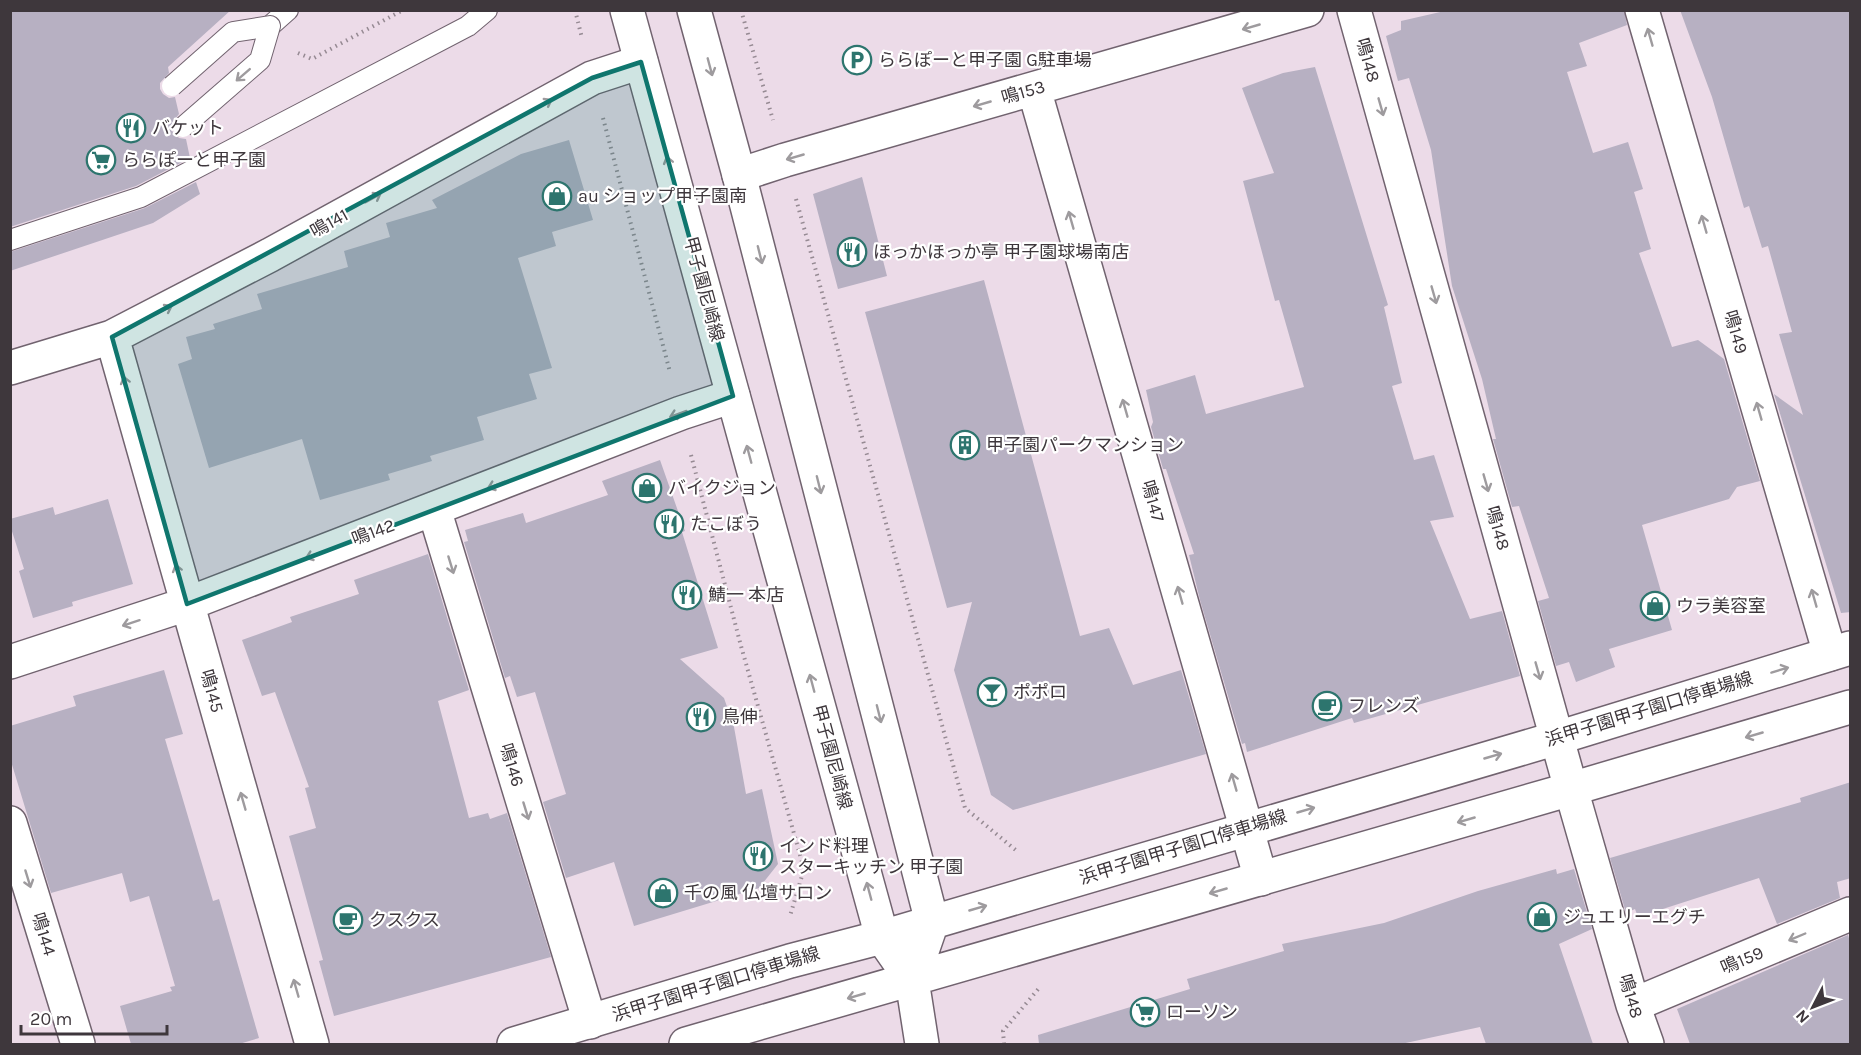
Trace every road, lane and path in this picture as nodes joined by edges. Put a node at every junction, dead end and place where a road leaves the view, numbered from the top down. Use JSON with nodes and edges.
{"nodes":[{"id":1,"x":288,"y":10,"type":"edge"},
{"id":2,"x":403,"y":10,"type":"edge"},
{"id":3,"x":487,"y":10,"type":"edge"},
{"id":4,"x":575,"y":10,"type":"edge"},
{"id":5,"x":627,"y":10,"type":"edge"},
{"id":6,"x":741,"y":10,"type":"edge"},
{"id":7,"x":1307,"y":10,"type":"edge"},
{"id":8,"x":1354,"y":10,"type":"edge"},
{"id":9,"x":1642,"y":10,"type":"edge"},
{"id":10,"x":697,"y":11,"type":"edge"},
{"id":11,"x":270,"y":26,"type":"junction"},
{"id":12,"x":292,"y":51,"type":"dead end"},
{"id":13,"x":641,"y":62,"type":"junction"},
{"id":14,"x":592,"y":78,"type":"junction"},
{"id":15,"x":172,"y":86,"type":"dead end"},
{"id":16,"x":1034,"y":89,"type":"junction"},
{"id":17,"x":183,"y":127,"type":"dead end"},
{"id":18,"x":785,"y":160,"type":"junction"},
{"id":19,"x":739,"y":175,"type":"junction"},
{"id":20,"x":10,"y":240,"type":"edge"},
{"id":21,"x":112,"y":337,"type":"junction"},
{"id":22,"x":10,"y":369,"type":"edge"},
{"id":23,"x":734,"y":396,"type":"junction"},
{"id":24,"x":681,"y":413,"type":"junction"},
{"id":25,"x":434,"y":509,"type":"junction"},
{"id":26,"x":187,"y":604,"type":"junction"},
{"id":27,"x":1840,"y":651,"type":"edge"},
{"id":28,"x":10,"y":662,"type":"edge"},
{"id":29,"x":1851,"y":707,"type":"edge"},
{"id":30,"x":1557,"y":738,"type":"junction"},
{"id":31,"x":1571,"y":789,"type":"junction"},
{"id":32,"x":10,"y":823,"type":"edge"},
{"id":33,"x":1247,"y":828,"type":"junction"},
{"id":34,"x":1262,"y":879,"type":"junction"},
{"id":35,"x":1035,"y":892,"type":"junction"},
{"id":36,"x":1851,"y":914,"type":"edge"},
{"id":37,"x":932,"y":922,"type":"junction"},
{"id":38,"x":882,"y":937,"type":"junction"},
{"id":39,"x":1047,"y":939,"type":"junction"},
{"id":40,"x":790,"y":961,"type":"junction"},
{"id":41,"x":912,"y":980,"type":"junction"},
{"id":42,"x":1633,"y":1005,"type":"junction"},
{"id":43,"x":590,"y":1022,"type":"junction"},
{"id":44,"x":78,"y":1044,"type":"edge"},
{"id":45,"x":312,"y":1044,"type":"edge"},
{"id":46,"x":514,"y":1044,"type":"edge"},
{"id":47,"x":686,"y":1044,"type":"edge"},
{"id":48,"x":922,"y":1044,"type":"edge"},
{"id":49,"x":1004,"y":1044,"type":"edge"},
{"id":50,"x":1647,"y":1044,"type":"edge"}],
"edges":[{"from":1,"to":11,"type":"lane"},
{"from":2,"to":12,"type":"path"},
{"from":3,"to":20,"type":"lane"},
{"from":4,"to":14,"type":"path"},
{"from":5,"to":13,"type":"street","name":"甲子園尼崎線"},
{"from":6,"to":18,"type":"path"},
{"from":7,"to":16,"type":"street","name":"鳴153","one_way":true},
{"from":8,"to":30,"type":"street","name":"鳴148","one_way":true},
{"from":27,"to":9,"type":"street","name":"鳴149","one_way":true},
{"from":10,"to":19,"type":"street","one_way":true},
{"from":11,"to":15,"type":"lane","bridge":true},
{"from":11,"to":17,"type":"lane","one_way":true,"bridge":true},
{"from":13,"to":14,"type":"street","name":"鳴141"},
{"from":23,"to":13,"type":"street","name":"甲子園尼崎線","one_way":true},
{"from":21,"to":14,"type":"street","name":"鳴141","one_way":true},
{"from":14,"to":24,"type":"path"},
{"from":16,"to":18,"type":"street","name":"鳴153","one_way":true},
{"from":33,"to":16,"type":"street","name":"鳴147","one_way":true},
{"from":18,"to":19,"type":"street","name":"鳴153"},
{"from":18,"to":35,"type":"path"},
{"from":19,"to":37,"type":"street","one_way":true},
{"from":21,"to":22,"type":"street","name":"鳴141"},
{"from":26,"to":21,"type":"street","name":"鳴145","one_way":true},
{"from":23,"to":24,"type":"street","name":"鳴142"},
{"from":38,"to":23,"type":"street","name":"甲子園尼崎線","one_way":true},
{"from":24,"to":25,"type":"street","name":"鳴142","one_way":true},
{"from":24,"to":40,"type":"path"},
{"from":25,"to":26,"type":"street","name":"鳴142","one_way":true},
{"from":25,"to":43,"type":"street","name":"鳴146","one_way":true},
{"from":26,"to":28,"type":"street","name":"鳴142","one_way":true},
{"from":45,"to":26,"type":"street","name":"鳴145","one_way":true},
{"from":30,"to":27,"type":"street","name":"浜甲子園甲子園口停車場線","one_way":true},
{"from":29,"to":31,"type":"street","one_way":true},
{"from":30,"to":31,"type":"street","name":"鳴148"},
{"from":33,"to":30,"type":"street","name":"浜甲子園甲子園口停車場線","one_way":true},
{"from":31,"to":34,"type":"street","one_way":true},
{"from":31,"to":42,"type":"street","name":"鳴148"},
{"from":32,"to":44,"type":"street","name":"鳴144","one_way":true},
{"from":33,"to":34,"type":"street","name":"鳴147"},
{"from":33,"to":35,"type":"street","name":"浜甲子園甲子園口停車場線"},
{"from":34,"to":39,"type":"street","one_way":true},
{"from":37,"to":35,"type":"street","name":"浜甲子園甲子園口停車場線","one_way":true},
{"from":36,"to":42,"type":"street","name":"鳴159","one_way":true},
{"from":37,"to":38,"type":"street","name":"浜甲子園甲子園口停車場線"},
{"from":37,"to":41,"type":"street"},
{"from":38,"to":40,"type":"street","name":"浜甲子園甲子園口停車場線"},
{"from":38,"to":41,"type":"street","name":"甲子園尼崎線"},
{"from":39,"to":41,"type":"street"},
{"from":39,"to":49,"type":"path"},
{"from":40,"to":43,"type":"street","name":"浜甲子園甲子園口停車場線"},
{"from":41,"to":47,"type":"street","one_way":true},
{"from":41,"to":48,"type":"street"},
{"from":42,"to":50,"type":"street","name":"鳴148"},
{"from":43,"to":46,"type":"street","name":"浜甲子園甲子園口停車場線"}]}
